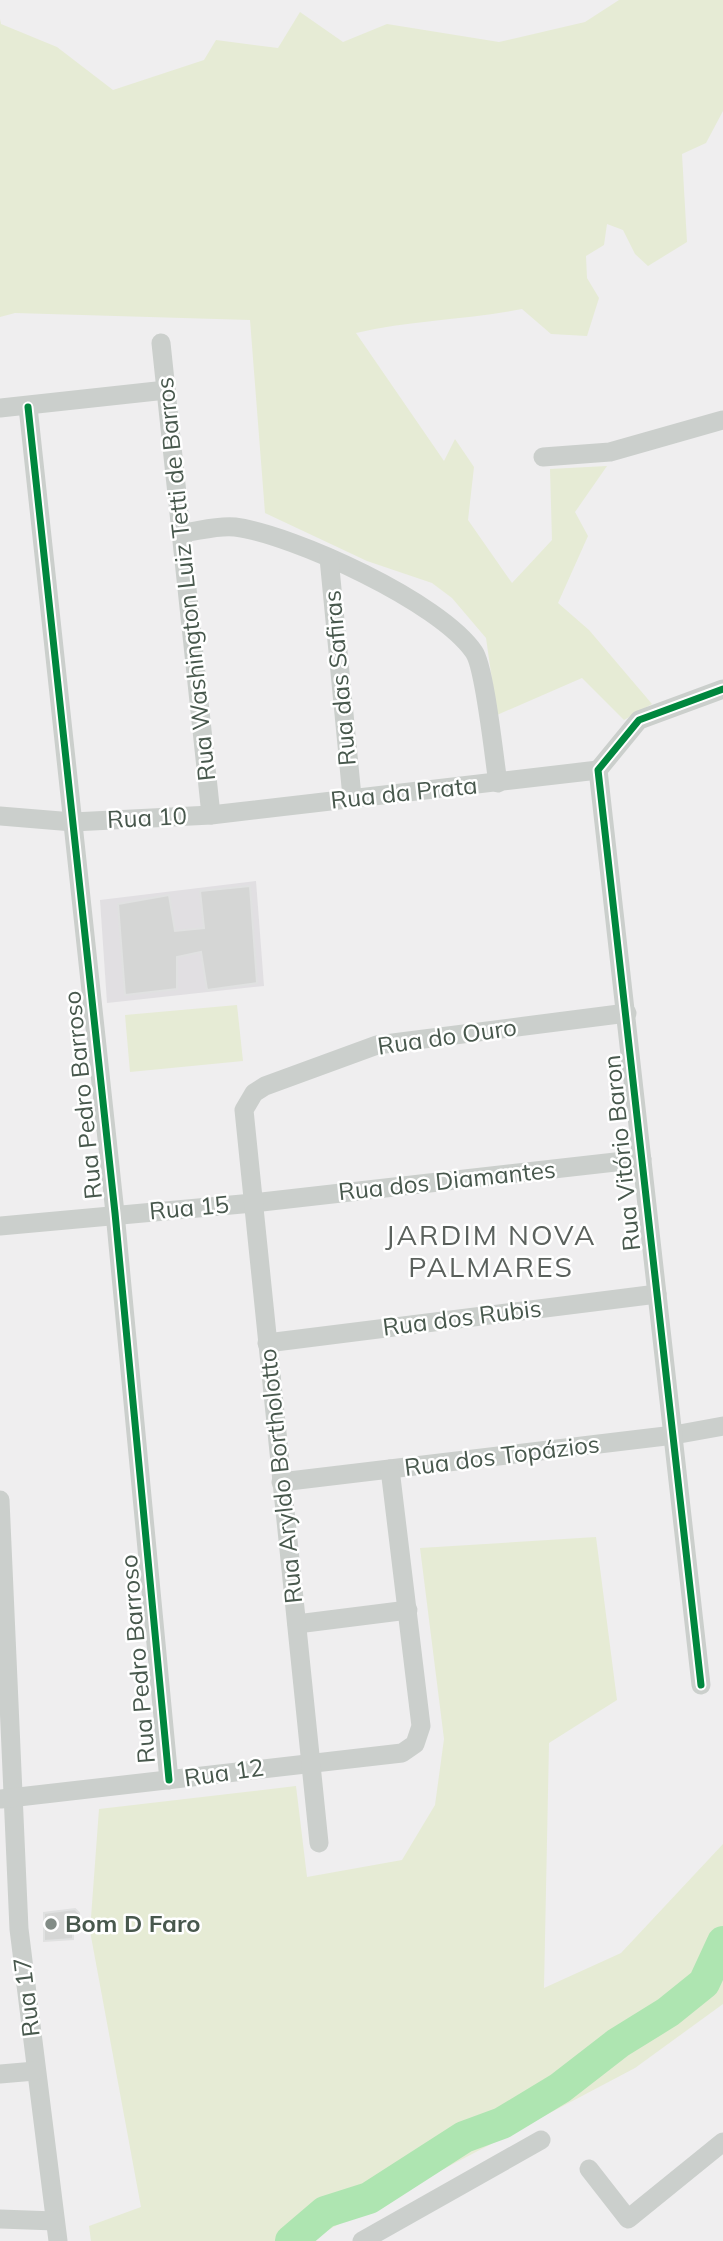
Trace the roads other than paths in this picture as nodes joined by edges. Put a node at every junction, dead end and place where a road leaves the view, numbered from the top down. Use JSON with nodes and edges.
{"nodes":[{"id":1,"x":161,"y":343,"type":"dead end"},
{"id":2,"x":166,"y":390,"type":"junction"},
{"id":3,"x":28,"y":407,"type":"junction"},
{"id":4,"x":0,"y":408,"type":"edge"},
{"id":5,"x":723,"y":420,"type":"edge"},
{"id":6,"x":542,"y":457,"type":"dead end"},
{"id":7,"x":182,"y":533,"type":"junction"},
{"id":8,"x":329,"y":558,"type":"junction"},
{"id":9,"x":723,"y":689,"type":"edge"},
{"id":10,"x":598,"y":770,"type":"junction"},
{"id":11,"x":498,"y":783,"type":"junction"},
{"id":12,"x":352,"y":797,"type":"junction"},
{"id":13,"x":211,"y":815,"type":"junction"},
{"id":14,"x":0,"y":816,"type":"edge"},
{"id":15,"x":74,"y":822,"type":"junction"},
{"id":16,"x":626,"y":1013,"type":"junction"},
{"id":17,"x":244,"y":1110,"type":"joint"},
{"id":18,"x":642,"y":1158,"type":"junction"},
{"id":19,"x":253,"y":1203,"type":"junction"},
{"id":20,"x":115,"y":1213,"type":"junction"},
{"id":21,"x":0,"y":1226,"type":"edge"},
{"id":22,"x":657,"y":1294,"type":"junction"},
{"id":23,"x":267,"y":1343,"type":"junction"},
{"id":24,"x":723,"y":1426,"type":"edge"},
{"id":25,"x":674,"y":1436,"type":"junction"},
{"id":26,"x":390,"y":1469,"type":"junction"},
{"id":27,"x":281,"y":1482,"type":"junction"},
{"id":28,"x":0,"y":1500,"type":"edge"},
{"id":29,"x":2,"y":1527,"type":"edge"},
{"id":30,"x":408,"y":1610,"type":"junction"},
{"id":31,"x":297,"y":1624,"type":"junction"},
{"id":32,"x":5,"y":1667,"type":"edge"},
{"id":33,"x":701,"y":1685,"type":"dead end"},
{"id":34,"x":310,"y":1761,"type":"junction"},
{"id":35,"x":169,"y":1780,"type":"junction"},
{"id":36,"x":6,"y":1799,"type":"edge"},
{"id":37,"x":319,"y":1843,"type":"dead end"},
{"id":38,"x":9,"y":1931,"type":"edge"},
{"id":39,"x":35,"y":2071,"type":"junction"},
{"id":40,"x":0,"y":2074,"type":"edge"},
{"id":41,"x":541,"y":2140,"type":"dead end"},
{"id":42,"x":723,"y":2142,"type":"edge"},
{"id":43,"x":589,"y":2169,"type":"dead end"},
{"id":44,"x":0,"y":2219,"type":"edge"},
{"id":45,"x":55,"y":2221,"type":"junction"},
{"id":46,"x":58,"y":2241,"type":"edge"},
{"id":47,"x":362,"y":2241,"type":"edge"}],
"edges":[{"from":1,"to":2,"type":"street","name":"Rua Washington Luiz Tetti de Barros"},
{"from":2,"to":3,"type":"street"},
{"from":2,"to":7,"type":"street","name":"Rua Washington Luiz Tetti de Barros"},
{"from":3,"to":4,"type":"street"},
{"from":3,"to":15,"type":"street","name":"Rua Pedro Barroso"},
{"from":5,"to":6,"type":"street"},
{"from":7,"to":8,"type":"street"},
{"from":7,"to":13,"type":"street","name":"Rua Washington Luiz Tetti de Barros"},
{"from":8,"to":11,"type":"street"},
{"from":8,"to":12,"type":"street","name":"Rua das Safiras"},
{"from":9,"to":10,"type":"street"},
{"from":10,"to":11,"type":"street","name":"Rua da Prata"},
{"from":10,"to":16,"type":"street","name":"Rua Vitório Baron"},
{"from":11,"to":12,"type":"street","name":"Rua da Prata"},
{"from":12,"to":13,"type":"street","name":"Rua da Prata"},
{"from":13,"to":15,"type":"street","name":"Rua 10"},
{"from":14,"to":15,"type":"street","name":"Rua 10"},
{"from":15,"to":20,"type":"street","name":"Rua Pedro Barroso"},
{"from":16,"to":17,"type":"street","name":"Rua do Ouro"},
{"from":16,"to":18,"type":"street","name":"Rua Vitório Baron"},
{"from":17,"to":19,"type":"street","name":"Rua Aryldo Bortholotto"},
{"from":18,"to":19,"type":"street","name":"Rua dos Diamantes"},
{"from":18,"to":22,"type":"street","name":"Rua Vitório Baron"},
{"from":19,"to":20,"type":"street","name":"Rua 15"},
{"from":19,"to":23,"type":"street","name":"Rua Aryldo Bortholotto"},
{"from":20,"to":21,"type":"street","name":"Rua 15"},
{"from":20,"to":35,"type":"street","name":"Rua Pedro Barroso"},
{"from":22,"to":23,"type":"street","name":"Rua dos Rubis"},
{"from":22,"to":25,"type":"street","name":"Rua Vitório Baron"},
{"from":23,"to":27,"type":"street","name":"Rua Aryldo Bortholotto"},
{"from":24,"to":25,"type":"street","name":"Rua dos Topázios"},
{"from":25,"to":26,"type":"street","name":"Rua dos Topázios"},
{"from":25,"to":33,"type":"street","name":"Rua Vitório Baron"},
{"from":26,"to":27,"type":"street","name":"Rua dos Topázios"},
{"from":26,"to":30,"type":"street"},
{"from":27,"to":31,"type":"street","name":"Rua Aryldo Bortholotto"},
{"from":28,"to":29,"type":"street","name":"Rua 17"},
{"from":29,"to":32,"type":"street","name":"Rua 17"},
{"from":30,"to":31,"type":"street"},
{"from":30,"to":34,"type":"street","name":"Rua 12"},
{"from":31,"to":34,"type":"street","name":"Rua Aryldo Bortholotto"},
{"from":32,"to":36,"type":"street","name":"Rua 17"},
{"from":34,"to":35,"type":"street","name":"Rua 12"},
{"from":34,"to":37,"type":"street","name":"Rua Aryldo Bortholotto"},
{"from":35,"to":36,"type":"street","name":"Rua 12"},
{"from":36,"to":38,"type":"street","name":"Rua 17"},
{"from":38,"to":39,"type":"street","name":"Rua 17"},
{"from":39,"to":40,"type":"street"},
{"from":39,"to":45,"type":"street","name":"Rua 17"},
{"from":41,"to":47,"type":"street"},
{"from":42,"to":43,"type":"street"},
{"from":44,"to":45,"type":"street"},
{"from":45,"to":46,"type":"street","name":"Rua 17"}]}
